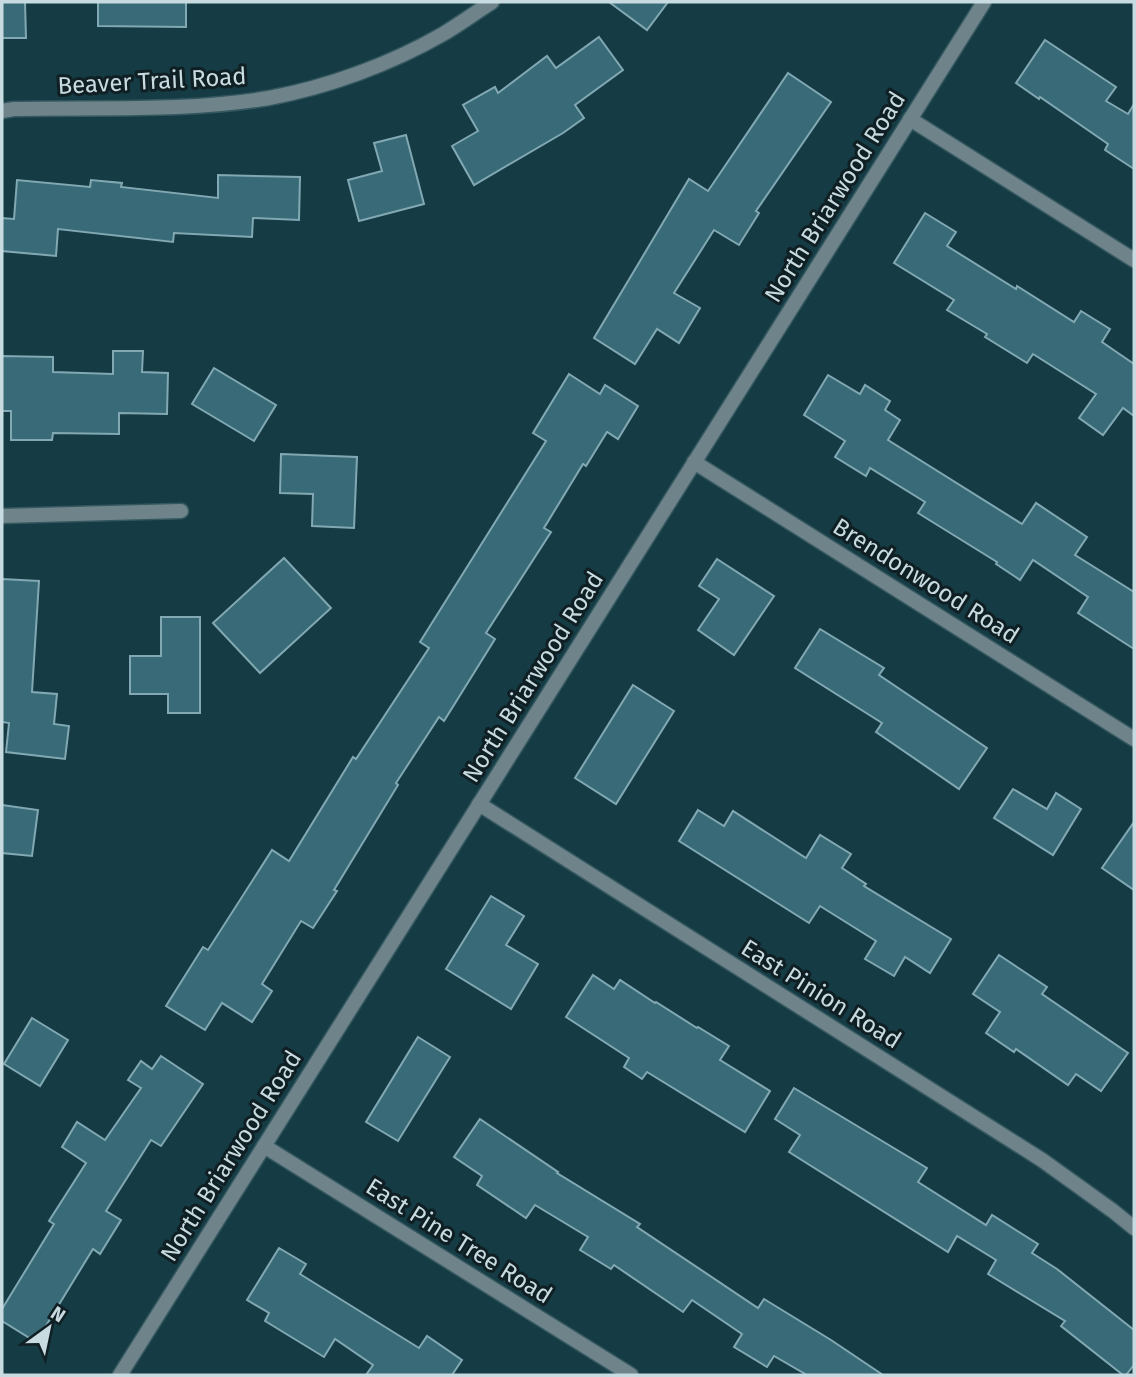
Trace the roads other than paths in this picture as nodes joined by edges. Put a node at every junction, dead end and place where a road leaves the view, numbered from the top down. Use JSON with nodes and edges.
{"nodes":[{"id":1,"x":492,"y":2,"type":"edge"},
{"id":2,"x":984,"y":2,"type":"edge"},
{"id":3,"x":2,"y":111,"type":"edge"},
{"id":4,"x":911,"y":119,"type":"junction"},
{"id":5,"x":1134,"y":260,"type":"edge"},
{"id":6,"x":694,"y":462,"type":"junction"},
{"id":7,"x":181,"y":511,"type":"dead end"},
{"id":8,"x":2,"y":516,"type":"edge"},
{"id":9,"x":1134,"y":739,"type":"edge"},
{"id":10,"x":479,"y":804,"type":"junction"},
{"id":11,"x":264,"y":1146,"type":"junction"},
{"id":12,"x":1134,"y":1228,"type":"edge"},
{"id":13,"x":120,"y":1375,"type":"edge"},
{"id":14,"x":631,"y":1375,"type":"edge"}],
"edges":[{"from":1,"to":3,"type":"street","name":"Beaver Trail Road"},
{"from":2,"to":4,"type":"street","name":"North Briarwood Road"},
{"from":4,"to":5,"type":"street"},
{"from":4,"to":6,"type":"street","name":"North Briarwood Road"},
{"from":6,"to":9,"type":"street","name":"Brendonwood Road"},
{"from":6,"to":10,"type":"street","name":"North Briarwood Road"},
{"from":7,"to":8,"type":"street"},
{"from":10,"to":11,"type":"street","name":"North Briarwood Road"},
{"from":10,"to":12,"type":"street","name":"East Pinion Road"},
{"from":11,"to":13,"type":"street","name":"North Briarwood Road"},
{"from":11,"to":14,"type":"street","name":"East Pine Tree Road"}]}
